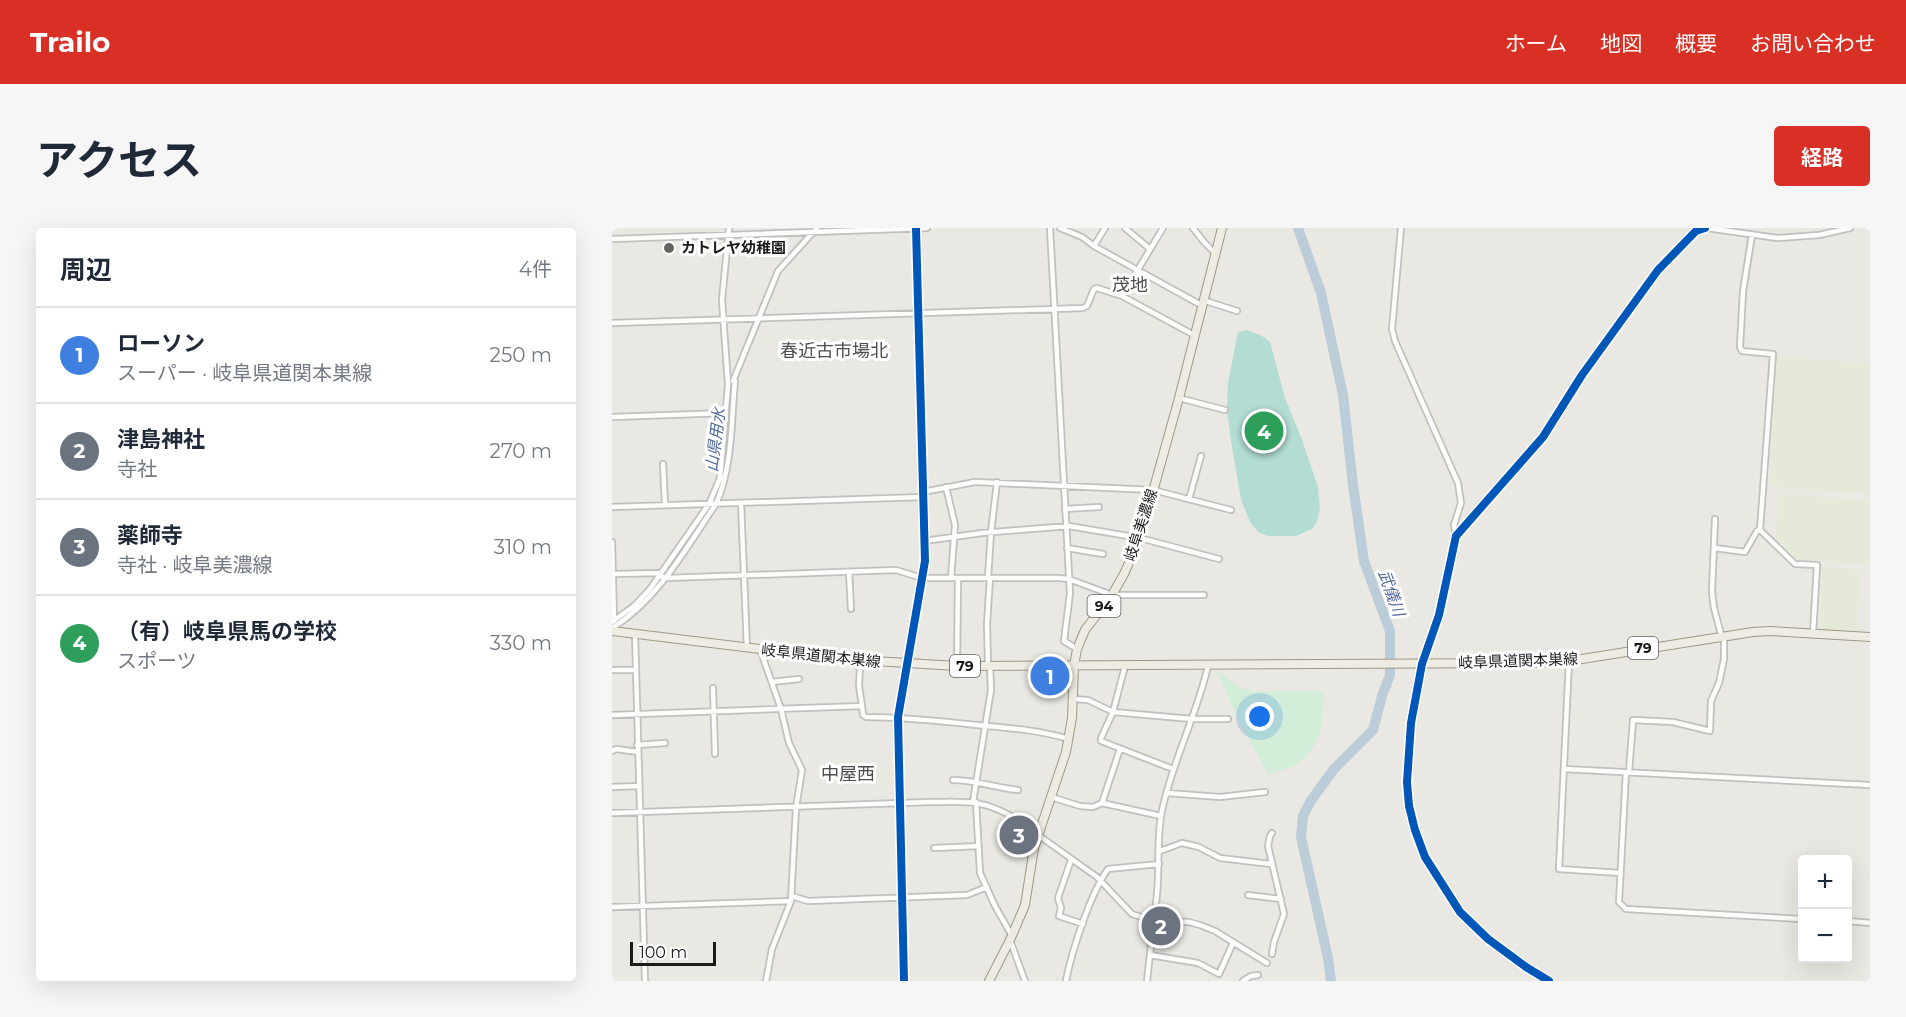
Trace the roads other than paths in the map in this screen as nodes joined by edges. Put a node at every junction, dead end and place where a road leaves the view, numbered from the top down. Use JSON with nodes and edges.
{"nodes":[{"id":1,"x":729,"y":228,"type":"edge"},
{"id":2,"x":916,"y":228,"type":"edge"},
{"id":3,"x":927,"y":228,"type":"edge"},
{"id":4,"x":1050,"y":228,"type":"edge"},
{"id":5,"x":1060,"y":228,"type":"edge"},
{"id":6,"x":1105,"y":228,"type":"edge"},
{"id":7,"x":1125,"y":228,"type":"edge"},
{"id":8,"x":1163,"y":228,"type":"edge"},
{"id":9,"x":1193,"y":228,"type":"edge"},
{"id":10,"x":1222,"y":228,"type":"edge"},
{"id":11,"x":1401,"y":228,"type":"edge"},
{"id":12,"x":1706,"y":228,"type":"edge"},
{"id":13,"x":1850,"y":228,"type":"edge"},
{"id":14,"x":815,"y":230,"type":"edge"},
{"id":15,"x":729,"y":234,"type":"junction"},
{"id":16,"x":1752,"y":236,"type":"junction"},
{"id":17,"x":612,"y":239,"type":"edge"},
{"id":18,"x":1094,"y":246,"type":"junction"},
{"id":19,"x":1150,"y":249,"type":"junction"},
{"id":20,"x":1215,"y":253,"type":"junction"},
{"id":21,"x":1137,"y":270,"type":"junction"},
{"id":22,"x":1122,"y":296,"type":"junction"},
{"id":23,"x":1202,"y":302,"type":"junction"},
{"id":24,"x":1054,"y":308,"type":"junction"},
{"id":25,"x":1237,"y":310,"type":"dead end"},
{"id":26,"x":918,"y":314,"type":"junction"},
{"id":27,"x":759,"y":318,"type":"junction"},
{"id":28,"x":723,"y":320,"type":"junction"},
{"id":29,"x":612,"y":324,"type":"edge"},
{"id":30,"x":1194,"y":335,"type":"junction"},
{"id":31,"x":735,"y":381,"type":"junction"},
{"id":32,"x":728,"y":384,"type":"junction"},
{"id":33,"x":1179,"y":398,"type":"junction"},
{"id":34,"x":1225,"y":410,"type":"dead end"},
{"id":35,"x":726,"y":413,"type":"junction"},
{"id":36,"x":612,"y":417,"type":"edge"},
{"id":37,"x":1201,"y":456,"type":"dead end"},
{"id":38,"x":663,"y":464,"type":"dead end"},
{"id":39,"x":997,"y":483,"type":"junction"},
{"id":40,"x":1064,"y":486,"type":"junction"},
{"id":41,"x":946,"y":487,"type":"junction"},
{"id":42,"x":1153,"y":490,"type":"junction"},
{"id":43,"x":923,"y":494,"type":"junction"},
{"id":44,"x":1189,"y":499,"type":"junction"},
{"id":45,"x":741,"y":503,"type":"junction"},
{"id":46,"x":709,"y":504,"type":"junction"},
{"id":47,"x":717,"y":504,"type":"junction"},
{"id":48,"x":665,"y":506,"type":"junction"},
{"id":49,"x":612,"y":507,"type":"edge"},
{"id":50,"x":1099,"y":507,"type":"dead end"},
{"id":51,"x":1065,"y":509,"type":"junction"},
{"id":52,"x":1232,"y":510,"type":"dead end"},
{"id":53,"x":1715,"y":519,"type":"dead end"},
{"id":54,"x":1066,"y":526,"type":"junction"},
{"id":55,"x":1760,"y":530,"type":"junction"},
{"id":56,"x":991,"y":532,"type":"junction"},
{"id":57,"x":954,"y":536,"type":"junction"},
{"id":58,"x":1456,"y":536,"type":"junction"},
{"id":59,"x":1140,"y":538,"type":"junction"},
{"id":60,"x":924,"y":540,"type":"junction"},
{"id":61,"x":612,"y":542,"type":"edge"},
{"id":62,"x":1067,"y":548,"type":"junction"},
{"id":63,"x":1715,"y":549,"type":"junction"},
{"id":64,"x":1103,"y":554,"type":"dead end"},
{"id":65,"x":1218,"y":559,"type":"dead end"},
{"id":66,"x":849,"y":572,"type":"junction"},
{"id":67,"x":743,"y":575,"type":"junction"},
{"id":68,"x":663,"y":576,"type":"junction"},
{"id":69,"x":613,"y":577,"type":"edge"},
{"id":70,"x":922,"y":578,"type":"junction"},
{"id":71,"x":951,"y":578,"type":"junction"},
{"id":72,"x":958,"y":578,"type":"junction"},
{"id":73,"x":989,"y":578,"type":"junction"},
{"id":74,"x":1069,"y":579,"type":"junction"},
{"id":75,"x":1112,"y":595,"type":"junction"},
{"id":76,"x":1204,"y":595,"type":"dead end"},
{"id":77,"x":851,"y":609,"type":"dead end"},
{"id":78,"x":613,"y":626,"type":"edge"},
{"id":79,"x":1813,"y":634,"type":"junction"},
{"id":80,"x":635,"y":635,"type":"junction"},
{"id":81,"x":1723,"y":637,"type":"junction"},
{"id":82,"x":1870,"y":637,"type":"edge"},
{"id":83,"x":747,"y":648,"type":"junction"},
{"id":84,"x":1077,"y":649,"type":"junction"},
{"id":85,"x":760,"y":650,"type":"junction"},
{"id":86,"x":851,"y":660,"type":"junction"},
{"id":87,"x":1569,"y":661,"type":"junction"},
{"id":88,"x":906,"y":664,"type":"junction"},
{"id":89,"x":1419,"y":664,"type":"junction"},
{"id":90,"x":957,"y":666,"type":"junction"},
{"id":91,"x":989,"y":666,"type":"junction"},
{"id":92,"x":1074,"y":666,"type":"junction"},
{"id":93,"x":1125,"y":666,"type":"junction"},
{"id":94,"x":1208,"y":666,"type":"junction"},
{"id":95,"x":612,"y":670,"type":"edge"},
{"id":96,"x":635,"y":670,"type":"junction"},
{"id":97,"x":799,"y":679,"type":"dead end"},
{"id":98,"x":772,"y":682,"type":"junction"},
{"id":99,"x":713,"y":688,"type":"dead end"},
{"id":100,"x":1072,"y":699,"type":"junction"},
{"id":101,"x":862,"y":706,"type":"junction"},
{"id":102,"x":781,"y":709,"type":"junction"},
{"id":103,"x":714,"y":711,"type":"junction"},
{"id":104,"x":1113,"y":712,"type":"junction"},
{"id":105,"x":636,"y":714,"type":"junction"},
{"id":106,"x":612,"y":715,"type":"edge"},
{"id":107,"x":898,"y":717,"type":"junction"},
{"id":108,"x":1192,"y":719,"type":"junction"},
{"id":109,"x":1228,"y":719,"type":"dead end"},
{"id":110,"x":986,"y":726,"type":"junction"},
{"id":111,"x":1069,"y":739,"type":"junction"},
{"id":112,"x":665,"y":744,"type":"dead end"},
{"id":113,"x":638,"y":746,"type":"junction"},
{"id":114,"x":1120,"y":749,"type":"junction"},
{"id":115,"x":612,"y":751,"type":"edge"},
{"id":116,"x":638,"y":752,"type":"junction"},
{"id":117,"x":715,"y":754,"type":"dead end"},
{"id":118,"x":1173,"y":769,"type":"junction"},
{"id":119,"x":1564,"y":769,"type":"junction"},
{"id":120,"x":1628,"y":772,"type":"junction"},
{"id":121,"x":953,"y":780,"type":"dead end"},
{"id":122,"x":976,"y":784,"type":"junction"},
{"id":123,"x":1870,"y":785,"type":"edge"},
{"id":124,"x":639,"y":786,"type":"junction"},
{"id":125,"x":612,"y":787,"type":"edge"},
{"id":126,"x":1018,"y":790,"type":"dead end"},
{"id":127,"x":1265,"y":792,"type":"dead end"},
{"id":128,"x":1167,"y":793,"type":"junction"},
{"id":129,"x":1051,"y":797,"type":"junction"},
{"id":130,"x":975,"y":802,"type":"junction"},
{"id":131,"x":898,"y":803,"type":"junction"},
{"id":132,"x":1102,"y":803,"type":"junction"},
{"id":133,"x":796,"y":808,"type":"junction"},
{"id":134,"x":612,"y":813,"type":"edge"},
{"id":135,"x":640,"y":813,"type":"junction"},
{"id":136,"x":1161,"y":816,"type":"junction"},
{"id":137,"x":1272,"y":833,"type":"dead end"},
{"id":138,"x":1038,"y":835,"type":"junction"},
{"id":139,"x":979,"y":846,"type":"junction"},
{"id":140,"x":934,"y":848,"type":"dead end"},
{"id":141,"x":1160,"y":850,"type":"junction"},
{"id":142,"x":1071,"y":860,"type":"junction"},
{"id":143,"x":1159,"y":864,"type":"junction"},
{"id":144,"x":1271,"y":864,"type":"junction"},
{"id":145,"x":1620,"y":873,"type":"junction"},
{"id":146,"x":1101,"y":882,"type":"junction"},
{"id":147,"x":987,"y":887,"type":"junction"},
{"id":148,"x":1248,"y":895,"type":"dead end"},
{"id":149,"x":901,"y":897,"type":"junction"},
{"id":150,"x":791,"y":898,"type":"junction"},
{"id":151,"x":1281,"y":899,"type":"junction"},
{"id":152,"x":643,"y":906,"type":"junction"},
{"id":153,"x":612,"y":907,"type":"edge"},
{"id":154,"x":1798,"y":919,"type":"edge"},
{"id":155,"x":1154,"y":921,"type":"junction"},
{"id":156,"x":1852,"y":921,"type":"edge"},
{"id":157,"x":1870,"y":923,"type":"edge"},
{"id":158,"x":1083,"y":924,"type":"junction"},
{"id":159,"x":1011,"y":938,"type":"junction"},
{"id":160,"x":1233,"y":943,"type":"junction"},
{"id":161,"x":1150,"y":954,"type":"junction"},
{"id":162,"x":1272,"y":954,"type":"dead end"},
{"id":163,"x":1266,"y":963,"type":"dead end"},
{"id":164,"x":1258,"y":975,"type":"dead end"},
{"id":165,"x":645,"y":981,"type":"edge"},
{"id":166,"x":766,"y":981,"type":"edge"},
{"id":167,"x":904,"y":981,"type":"edge"},
{"id":168,"x":989,"y":981,"type":"edge"},
{"id":169,"x":1025,"y":981,"type":"edge"},
{"id":170,"x":1066,"y":981,"type":"edge"},
{"id":171,"x":1147,"y":981,"type":"edge"},
{"id":172,"x":1243,"y":981,"type":"edge"},
{"id":173,"x":1549,"y":981,"type":"edge"}],
"edges":[{"from":1,"to":15,"type":"street"},
{"from":2,"to":3,"type":"street"},
{"from":2,"to":14,"type":"street"},
{"from":2,"to":26,"type":"street"},
{"from":4,"to":24,"type":"street"},
{"from":5,"to":18,"type":"street"},
{"from":6,"to":18,"type":"street"},
{"from":7,"to":19,"type":"street"},
{"from":8,"to":19,"type":"street"},
{"from":9,"to":20,"type":"street"},
{"from":10,"to":20,"type":"main road","name":"岐阜美濃線","number":"94"},
{"from":11,"to":58,"type":"street"},
{"from":12,"to":16,"type":"street"},
{"from":12,"to":58,"type":"street"},
{"from":13,"to":16,"type":"street"},
{"from":14,"to":15,"type":"street"},
{"from":14,"to":27,"type":"street"},
{"from":15,"to":17,"type":"street"},
{"from":15,"to":28,"type":"street"},
{"from":16,"to":55,"type":"street"},
{"from":18,"to":21,"type":"street"},
{"from":19,"to":21,"type":"street"},
{"from":20,"to":23,"type":"main road","name":"岐阜美濃線","number":"94"},
{"from":21,"to":22,"type":"street"},
{"from":21,"to":23,"type":"street"},
{"from":22,"to":24,"type":"street"},
{"from":22,"to":30,"type":"street"},
{"from":23,"to":25,"type":"street"},
{"from":23,"to":30,"type":"main road","name":"岐阜美濃線","number":"94"},
{"from":24,"to":26,"type":"street"},
{"from":24,"to":40,"type":"street"},
{"from":26,"to":27,"type":"street"},
{"from":26,"to":43,"type":"street"},
{"from":27,"to":28,"type":"street"},
{"from":27,"to":31,"type":"street"},
{"from":28,"to":29,"type":"street"},
{"from":28,"to":32,"type":"street"},
{"from":30,"to":33,"type":"main road","name":"岐阜美濃線","number":"94"},
{"from":31,"to":32,"type":"street"},
{"from":31,"to":47,"type":"street"},
{"from":32,"to":35,"type":"street"},
{"from":33,"to":34,"type":"street"},
{"from":33,"to":42,"type":"main road","name":"岐阜美濃線","number":"94"},
{"from":35,"to":36,"type":"street"},
{"from":35,"to":46,"type":"street"},
{"from":37,"to":44,"type":"street"},
{"from":38,"to":48,"type":"street"},
{"from":39,"to":40,"type":"street"},
{"from":39,"to":41,"type":"street"},
{"from":39,"to":56,"type":"street"},
{"from":40,"to":42,"type":"street"},
{"from":40,"to":51,"type":"street"},
{"from":41,"to":43,"type":"street"},
{"from":41,"to":57,"type":"street"},
{"from":42,"to":44,"type":"street"},
{"from":42,"to":59,"type":"main road","name":"岐阜美濃線","number":"94"},
{"from":43,"to":45,"type":"street"},
{"from":43,"to":60,"type":"street"},
{"from":44,"to":52,"type":"street"},
{"from":45,"to":47,"type":"street"},
{"from":45,"to":67,"type":"street"},
{"from":46,"to":47,"type":"street"},
{"from":46,"to":48,"type":"street"},
{"from":46,"to":68,"type":"street"},
{"from":47,"to":68,"type":"street"},
{"from":48,"to":49,"type":"street"},
{"from":50,"to":51,"type":"street"},
{"from":51,"to":54,"type":"street"},
{"from":53,"to":63,"type":"street"},
{"from":54,"to":56,"type":"street"},
{"from":54,"to":59,"type":"street"},
{"from":54,"to":62,"type":"street"},
{"from":55,"to":63,"type":"street"},
{"from":55,"to":79,"type":"street"},
{"from":56,"to":57,"type":"street"},
{"from":56,"to":73,"type":"street"},
{"from":57,"to":60,"type":"street"},
{"from":57,"to":71,"type":"street"},
{"from":58,"to":89,"type":"street"},
{"from":59,"to":65,"type":"street"},
{"from":59,"to":75,"type":"main road","name":"岐阜美濃線","number":"94"},
{"from":60,"to":70,"type":"street"},
{"from":61,"to":69,"type":"street"},
{"from":62,"to":64,"type":"street"},
{"from":62,"to":74,"type":"street"},
{"from":63,"to":81,"type":"street"},
{"from":66,"to":67,"type":"street"},
{"from":66,"to":70,"type":"street"},
{"from":66,"to":77,"type":"street"},
{"from":67,"to":68,"type":"street"},
{"from":67,"to":83,"type":"street"},
{"from":68,"to":69,"type":"street"},
{"from":68,"to":78,"type":"street"},
{"from":68,"to":78,"type":"street"},
{"from":69,"to":78,"type":"street"},
{"from":70,"to":71,"type":"street"},
{"from":70,"to":88,"type":"street"},
{"from":71,"to":72,"type":"street"},
{"from":72,"to":73,"type":"street"},
{"from":72,"to":90,"type":"street"},
{"from":73,"to":74,"type":"street"},
{"from":73,"to":91,"type":"street"},
{"from":74,"to":75,"type":"street"},
{"from":74,"to":84,"type":"street"},
{"from":75,"to":76,"type":"street"},
{"from":75,"to":84,"type":"main road","name":"岐阜美濃線","number":"94"},
{"from":78,"to":80,"type":"main road","name":"岐阜県道関本巣線","number":"79"},
{"from":79,"to":81,"type":"main road","name":"岐阜県道関本巣線","number":"79"},
{"from":79,"to":82,"type":"main road","name":"岐阜県道関本巣線","number":"79"},
{"from":80,"to":83,"type":"main road","name":"岐阜県道関本巣線","number":"79"},
{"from":80,"to":96,"type":"street"},
{"from":81,"to":87,"type":"main road","name":"岐阜県道関本巣線","number":"79"},
{"from":81,"to":120,"type":"street"},
{"from":83,"to":85,"type":"main road","name":"岐阜県道関本巣線","number":"79"},
{"from":84,"to":92,"type":"main road","name":"岐阜美濃線","number":"94"},
{"from":85,"to":86,"type":"main road","name":"岐阜県道関本巣線","number":"79"},
{"from":85,"to":98,"type":"street"},
{"from":86,"to":88,"type":"main road","name":"岐阜県道関本巣線","number":"79"},
{"from":86,"to":101,"type":"street"},
{"from":87,"to":89,"type":"main road","name":"岐阜県道関本巣線","number":"79"},
{"from":87,"to":119,"type":"street"},
{"from":88,"to":90,"type":"main road","name":"岐阜県道関本巣線","number":"79"},
{"from":88,"to":107,"type":"street"},
{"from":89,"to":94,"type":"main road","name":"岐阜県道関本巣線","number":"79"},
{"from":89,"to":173,"type":"street"},
{"from":90,"to":91,"type":"main road","name":"岐阜県道関本巣線","number":"79"},
{"from":91,"to":92,"type":"main road","name":"岐阜県道関本巣線","number":"79"},
{"from":91,"to":110,"type":"street"},
{"from":92,"to":93,"type":"main road","name":"岐阜県道関本巣線","number":"79"},
{"from":92,"to":100,"type":"main road","name":"岐阜美濃線","number":"94"},
{"from":93,"to":94,"type":"main road","name":"岐阜県道関本巣線","number":"79"},
{"from":93,"to":104,"type":"street"},
{"from":94,"to":108,"type":"street"},
{"from":95,"to":96,"type":"street"},
{"from":96,"to":105,"type":"street"},
{"from":97,"to":98,"type":"street"},
{"from":98,"to":102,"type":"street"},
{"from":99,"to":103,"type":"street"},
{"from":100,"to":104,"type":"street"},
{"from":100,"to":111,"type":"main road","name":"岐阜美濃線","number":"94"},
{"from":101,"to":102,"type":"street"},
{"from":101,"to":107,"type":"street"},
{"from":102,"to":103,"type":"street"},
{"from":102,"to":133,"type":"street"},
{"from":103,"to":105,"type":"street"},
{"from":103,"to":117,"type":"street"},
{"from":104,"to":108,"type":"street"},
{"from":104,"to":114,"type":"street"},
{"from":105,"to":106,"type":"street"},
{"from":105,"to":113,"type":"street"},
{"from":107,"to":110,"type":"street"},
{"from":107,"to":131,"type":"street"},
{"from":108,"to":109,"type":"street"},
{"from":108,"to":118,"type":"street"},
{"from":110,"to":111,"type":"street"},
{"from":110,"to":122,"type":"street"},
{"from":111,"to":129,"type":"main road","name":"岐阜美濃線","number":"94"},
{"from":112,"to":113,"type":"street"},
{"from":113,"to":116,"type":"street"},
{"from":114,"to":118,"type":"street"},
{"from":114,"to":132,"type":"street"},
{"from":115,"to":116,"type":"street"},
{"from":116,"to":124,"type":"street"},
{"from":118,"to":128,"type":"street"},
{"from":119,"to":120,"type":"street"},
{"from":119,"to":145,"type":"street"},
{"from":120,"to":123,"type":"street"},
{"from":120,"to":145,"type":"street"},
{"from":121,"to":122,"type":"street"},
{"from":122,"to":126,"type":"street"},
{"from":122,"to":130,"type":"street"},
{"from":124,"to":125,"type":"street"},
{"from":124,"to":135,"type":"street"},
{"from":127,"to":128,"type":"street"},
{"from":128,"to":136,"type":"street"},
{"from":129,"to":132,"type":"street"},
{"from":129,"to":138,"type":"main road","name":"岐阜美濃線","number":"94"},
{"from":130,"to":131,"type":"street"},
{"from":130,"to":138,"type":"street"},
{"from":130,"to":139,"type":"street"},
{"from":131,"to":133,"type":"street"},
{"from":131,"to":149,"type":"street"},
{"from":132,"to":136,"type":"street"},
{"from":133,"to":135,"type":"street"},
{"from":133,"to":150,"type":"street"},
{"from":134,"to":135,"type":"street"},
{"from":135,"to":152,"type":"street"},
{"from":136,"to":141,"type":"street"},
{"from":137,"to":144,"type":"street"},
{"from":138,"to":142,"type":"street"},
{"from":138,"to":159,"type":"main road","name":"岐阜美濃線","number":"94"},
{"from":139,"to":140,"type":"street"},
{"from":139,"to":147,"type":"street"},
{"from":141,"to":143,"type":"street"},
{"from":141,"to":144,"type":"street"},
{"from":142,"to":146,"type":"street"},
{"from":142,"to":158,"type":"street"},
{"from":143,"to":146,"type":"street"},
{"from":143,"to":155,"type":"street"},
{"from":144,"to":151,"type":"street"},
{"from":145,"to":154,"type":"street"},
{"from":146,"to":155,"type":"street"},
{"from":146,"to":158,"type":"street"},
{"from":147,"to":149,"type":"street"},
{"from":147,"to":159,"type":"street"},
{"from":148,"to":151,"type":"street"},
{"from":149,"to":150,"type":"street"},
{"from":149,"to":167,"type":"street"},
{"from":150,"to":152,"type":"street"},
{"from":150,"to":166,"type":"street"},
{"from":151,"to":162,"type":"street"},
{"from":152,"to":153,"type":"street"},
{"from":152,"to":165,"type":"street"},
{"from":155,"to":160,"type":"street"},
{"from":155,"to":161,"type":"street"},
{"from":156,"to":157,"type":"street"},
{"from":158,"to":170,"type":"street"},
{"from":159,"to":168,"type":"main road","name":"岐阜美濃線","number":"94"},
{"from":159,"to":169,"type":"street"},
{"from":160,"to":161,"type":"street"},
{"from":160,"to":163,"type":"street"},
{"from":161,"to":171,"type":"street"},
{"from":164,"to":172,"type":"street"}]}
